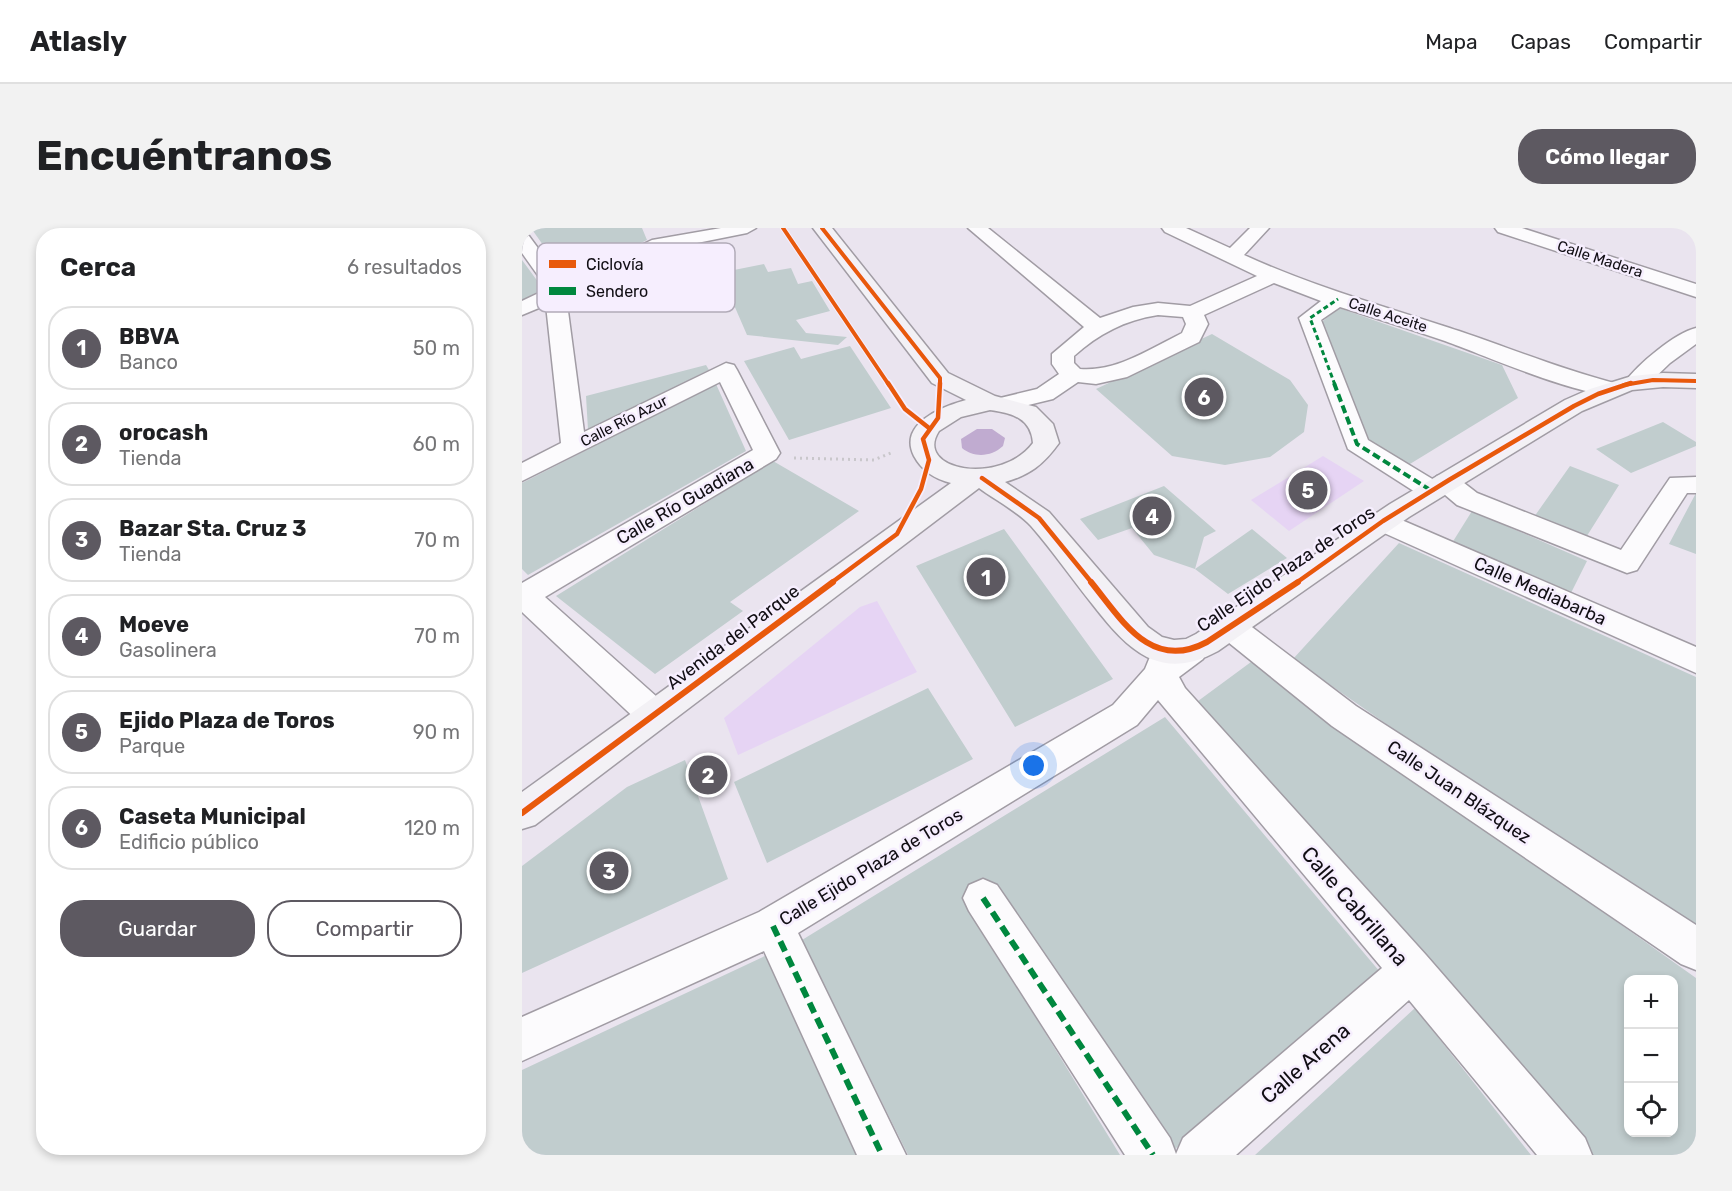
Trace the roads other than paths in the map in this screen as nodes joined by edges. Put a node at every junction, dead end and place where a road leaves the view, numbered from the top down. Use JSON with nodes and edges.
{"nodes":[{"id":1,"x":747,"y":228,"type":"edge"},
{"id":2,"x":822,"y":228,"type":"edge"},
{"id":3,"x":977,"y":228,"type":"edge"},
{"id":4,"x":1171,"y":228,"type":"edge"},
{"id":5,"x":1260,"y":228,"type":"edge"},
{"id":6,"x":1504,"y":228,"type":"edge"},
{"id":7,"x":522,"y":240,"type":"edge"},
{"id":8,"x":678,"y":243,"type":"edge"},
{"id":9,"x":1232,"y":257,"type":"junction"},
{"id":10,"x":537,"y":261,"type":"edge"},
{"id":11,"x":1273,"y":276,"type":"junction"},
{"id":12,"x":1696,"y":291,"type":"edge"},
{"id":13,"x":1338,"y":299,"type":"junction"},
{"id":14,"x":537,"y":302,"type":"edge"},
{"id":15,"x":522,"y":309,"type":"edge"},
{"id":16,"x":557,"y":312,"type":"edge"},
{"id":17,"x":1192,"y":313,"type":"junction"},
{"id":18,"x":1098,"y":327,"type":"junction"},
{"id":19,"x":1696,"y":334,"type":"edge"},
{"id":20,"x":726,"y":370,"type":"joint"},
{"id":21,"x":1073,"y":375,"type":"junction"},
{"id":22,"x":940,"y":378,"type":"junction"},
{"id":23,"x":1696,"y":381,"type":"edge"},
{"id":24,"x":1637,"y":382,"type":"junction"},
{"id":25,"x":1610,"y":389,"type":"junction"},
{"id":26,"x":1046,"y":394,"type":"junction"},
{"id":27,"x":997,"y":404,"type":"junction"},
{"id":28,"x":1037,"y":418,"type":"junction"},
{"id":29,"x":930,"y":439,"type":"junction"},
{"id":30,"x":574,"y":447,"type":"junction"},
{"id":31,"x":1035,"y":460,"type":"junction"},
{"id":32,"x":522,"y":473,"type":"edge"},
{"id":33,"x":979,"y":478,"type":"junction"},
{"id":34,"x":1696,"y":485,"type":"edge"},
{"id":35,"x":1439,"y":487,"type":"junction"},
{"id":36,"x":1039,"y":518,"type":"junction"},
{"id":37,"x":1383,"y":521,"type":"junction"},
{"id":38,"x":897,"y":534,"type":"junction"},
{"id":39,"x":522,"y":596,"type":"edge"},
{"id":40,"x":1229,"y":626,"type":"junction"},
{"id":41,"x":1173,"y":659,"type":"junction"},
{"id":42,"x":1696,"y":661,"type":"edge"},
{"id":43,"x":654,"y":715,"type":"junction"},
{"id":44,"x":522,"y":813,"type":"edge"},
{"id":45,"x":983,"y":898,"type":"dead end"},
{"id":46,"x":773,"y":926,"type":"junction"},
{"id":47,"x":1696,"y":949,"type":"edge"},
{"id":48,"x":1411,"y":970,"type":"junction"},
{"id":49,"x":522,"y":1039,"type":"edge"},
{"id":50,"x":882,"y":1155,"type":"edge"},
{"id":51,"x":1154,"y":1155,"type":"edge"},
{"id":52,"x":1200,"y":1155,"type":"edge"},
{"id":53,"x":1568,"y":1155,"type":"edge"}],
"edges":[{"from":1,"to":8,"type":"street"},
{"from":2,"to":22,"type":"street"},
{"from":3,"to":18,"type":"street"},
{"from":4,"to":9,"type":"street","name":"Calle Aceite"},
{"from":5,"to":9,"type":"street"},
{"from":6,"to":12,"type":"street","name":"Calle Madera"},
{"from":7,"to":10,"type":"street"},
{"from":9,"to":11,"type":"street","name":"Calle Aceite"},
{"from":11,"to":13,"type":"street","name":"Calle Aceite"},
{"from":11,"to":17,"type":"street"},
{"from":13,"to":25,"type":"street","name":"Calle Aceite"},
{"from":13,"to":35,"type":"street"},
{"from":14,"to":15,"type":"street"},
{"from":16,"to":30,"type":"street"},
{"from":17,"to":18,"type":"street"},
{"from":17,"to":21,"type":"street"},
{"from":18,"to":21,"type":"street"},
{"from":19,"to":24,"type":"street"},
{"from":20,"to":30,"type":"street","name":"Calle Río Azur"},
{"from":20,"to":39,"type":"street","name":"Calle Río Guadiana"},
{"from":21,"to":26,"type":"street"},
{"from":22,"to":27,"type":"street"},
{"from":22,"to":29,"type":"street","name":"Avenida del Parque"},
{"from":23,"to":24,"type":"street","name":"Calle Ejido Plaza de Toros"},
{"from":24,"to":25,"type":"street","name":"Calle Ejido Plaza de Toros"},
{"from":25,"to":35,"type":"street","name":"Calle Ejido Plaza de Toros"},
{"from":26,"to":27,"type":"street"},
{"from":26,"to":28,"type":"street"},
{"from":27,"to":28,"type":"street"},
{"from":27,"to":29,"type":"street"},
{"from":28,"to":31,"type":"street"},
{"from":29,"to":33,"type":"street"},
{"from":29,"to":38,"type":"street","name":"Avenida del Parque"},
{"from":30,"to":32,"type":"street","name":"Calle Río Azur"},
{"from":31,"to":33,"type":"street"},
{"from":31,"to":36,"type":"street"},
{"from":33,"to":36,"type":"street"},
{"from":33,"to":38,"type":"street","name":"Avenida del Parque"},
{"from":34,"to":35,"type":"street"},
{"from":35,"to":37,"type":"street","name":"Calle Ejido Plaza de Toros"},
{"from":36,"to":41,"type":"street"},
{"from":37,"to":40,"type":"street","name":"Calle Ejido Plaza de Toros"},
{"from":37,"to":42,"type":"street","name":"Calle Mediabarba"},
{"from":38,"to":43,"type":"street","name":"Avenida del Parque"},
{"from":39,"to":43,"type":"street"},
{"from":40,"to":41,"type":"street","name":"Calle Ejido Plaza de Toros"},
{"from":40,"to":47,"type":"street","name":"Calle Juan Blázquez"},
{"from":41,"to":46,"type":"street","name":"Calle Ejido Plaza de Toros"},
{"from":41,"to":48,"type":"street","name":"Calle Cabrillana"},
{"from":43,"to":44,"type":"street","name":"Avenida del Parque"},
{"from":45,"to":51,"type":"street"},
{"from":46,"to":49,"type":"street","name":"Calle Ejido Plaza de Toros"},
{"from":46,"to":50,"type":"street"},
{"from":48,"to":52,"type":"street","name":"Calle Arena"},
{"from":48,"to":53,"type":"street","name":"Calle Cabrillana"}]}
